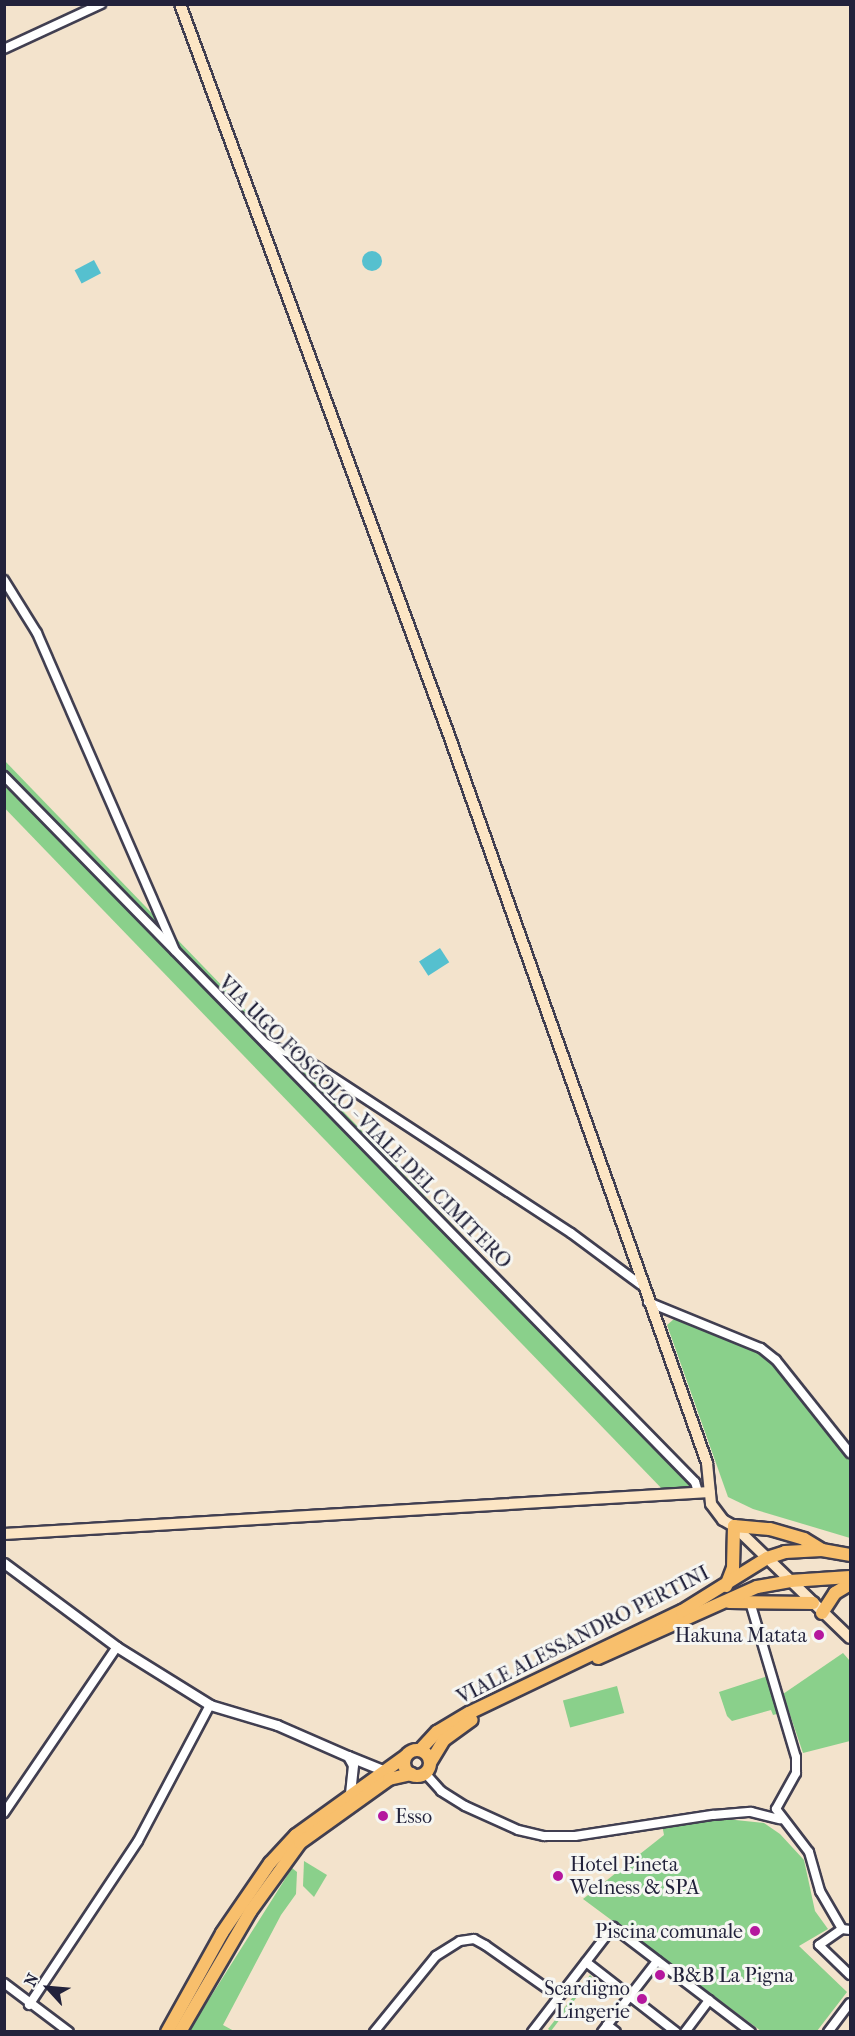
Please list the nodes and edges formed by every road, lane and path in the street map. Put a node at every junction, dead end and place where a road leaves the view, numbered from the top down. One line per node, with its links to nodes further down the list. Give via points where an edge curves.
1 (101, 4): 3 (street)
2 (180, 4): 8 (main road, via 450,738)
3 (4, 49)
4 (4, 580): 6 (street, via 38,633)
5 (4, 776): 6 (street, VIA UGO FOSCOLO - VIALE DEL CIMITERO)
6 (177, 954): 7 (street, VIA UGO FOSCOLO - VIALE DEL CIMITERO)
7 (262, 1042): 8 (street, via 308,1061 571,1233); 11 (street, VIA UGO FOSCOLO - VIALE DEL CIMITERO, via 687,1473)
8 (641, 1285): 9 (main road)
9 (647, 1302): 10 (street, via 700,1326 747,1341 776,1359); 12 (main road, via 707,1463)
10 (850, 1453)
11 (698, 1492): 12 (main road); 14 (main road)
12 (711, 1495): 13 (main road, via 711,1504 723,1520)
13 (732, 1523): 15 (main road, via 804,1539); 17 (main road); 22 (main road, via 733,1568)
14 (4, 1534)
15 (822, 1550): 16 (main road, VIALE ALESSANDRO PERTINI); 17 (main road, VIALE ALESSANDRO PERTINI, via 785,1552)
16 (850, 1556)
17 (767, 1558): 20 (main road); 22 (main road, VIALE ALESSANDRO PERTINI)
18 (4, 1563): 28 (street)
19 (850, 1577): 20 (main road, VIALE ALESSANDRO PERTINI)
20 (790, 1581): 23 (main road, VIALE ALESSANDRO PERTINI, via 757,1587); 25 (main road)
21 (850, 1584): 26 (main road, via 835,1593)
22 (725, 1586): 30 (main road, VIALE ALESSANDRO PERTINI, via 682,1611 469,1713 437,1732)
23 (725, 1602): 24 (main road, VIALE ALESSANDRO PERTINI); 33 (main road, VIALE ALESSANDRO PERTINI, via 475,1718 444,1740)
24 (750, 1602): 25 (main road, VIALE ALESSANDRO PERTINI); 38 (street, via 796,1758 796,1773 776,1809)
25 (813, 1603): 26 (main road)
26 (822, 1612): 27 (main road)
27 (850, 1638)
28 (117, 1647): 29 (street); 37 (street)
29 (210, 1705): 31 (street, via 277,1725); 48 (street, via 138,1841)
30 (420, 1750): 32 (main road, VIALE ALESSANDRO PERTINI); 33 (main road)
31 (348, 1756): 34 (street); 36 (street, via 353,1765)
32 (406, 1756): 34 (main road, VIALE ALESSANDRO PERTINI); 35 (main road, via 405,1768)
33 (427, 1768): 35 (main road); 38 (street, via 441,1791 465,1806 518,1830 544,1836 575,1836 722,1814 751,1812)
34 (385, 1771): 36 (main road, VIALE ALESSANDRO PERTINI)
35 (411, 1774): 53 (main road, via 389,1779 300,1843 245,1921)
36 (350, 1795): 52 (main road, VIALE ALESSANDRO PERTINI, via 296,1835 270,1863 222,1933)
37 (4, 1813)
38 (780, 1819): 39 (street, via 809,1852 820,1891)
39 (846, 1929): 42 (street, via 819,1945)
40 (657, 1961): 41 (street, via 613,1927); 44 (street); 46 (street)
41 (586, 1962): 44 (street); 45 (street)
42 (850, 1975)
43 (4, 1983): 48 (street)
44 (630, 1996): 49 (street); 56 (street)
45 (559, 1997): 50 (street); 54 (street, via 485,1945 474,1939 460,1941 436,1956)
46 (709, 2000): 57 (street); 58 (street)
47 (850, 2002): 59 (street)
48 (29, 2005): 51 (street)
49 (605, 2028): 55 (street)
50 (535, 2030)
51 (69, 2031)
52 (167, 2031)
53 (180, 2031)
54 (374, 2031)
55 (616, 2031)
56 (676, 2031)
57 (685, 2031)
58 (751, 2031)
59 (828, 2031)

